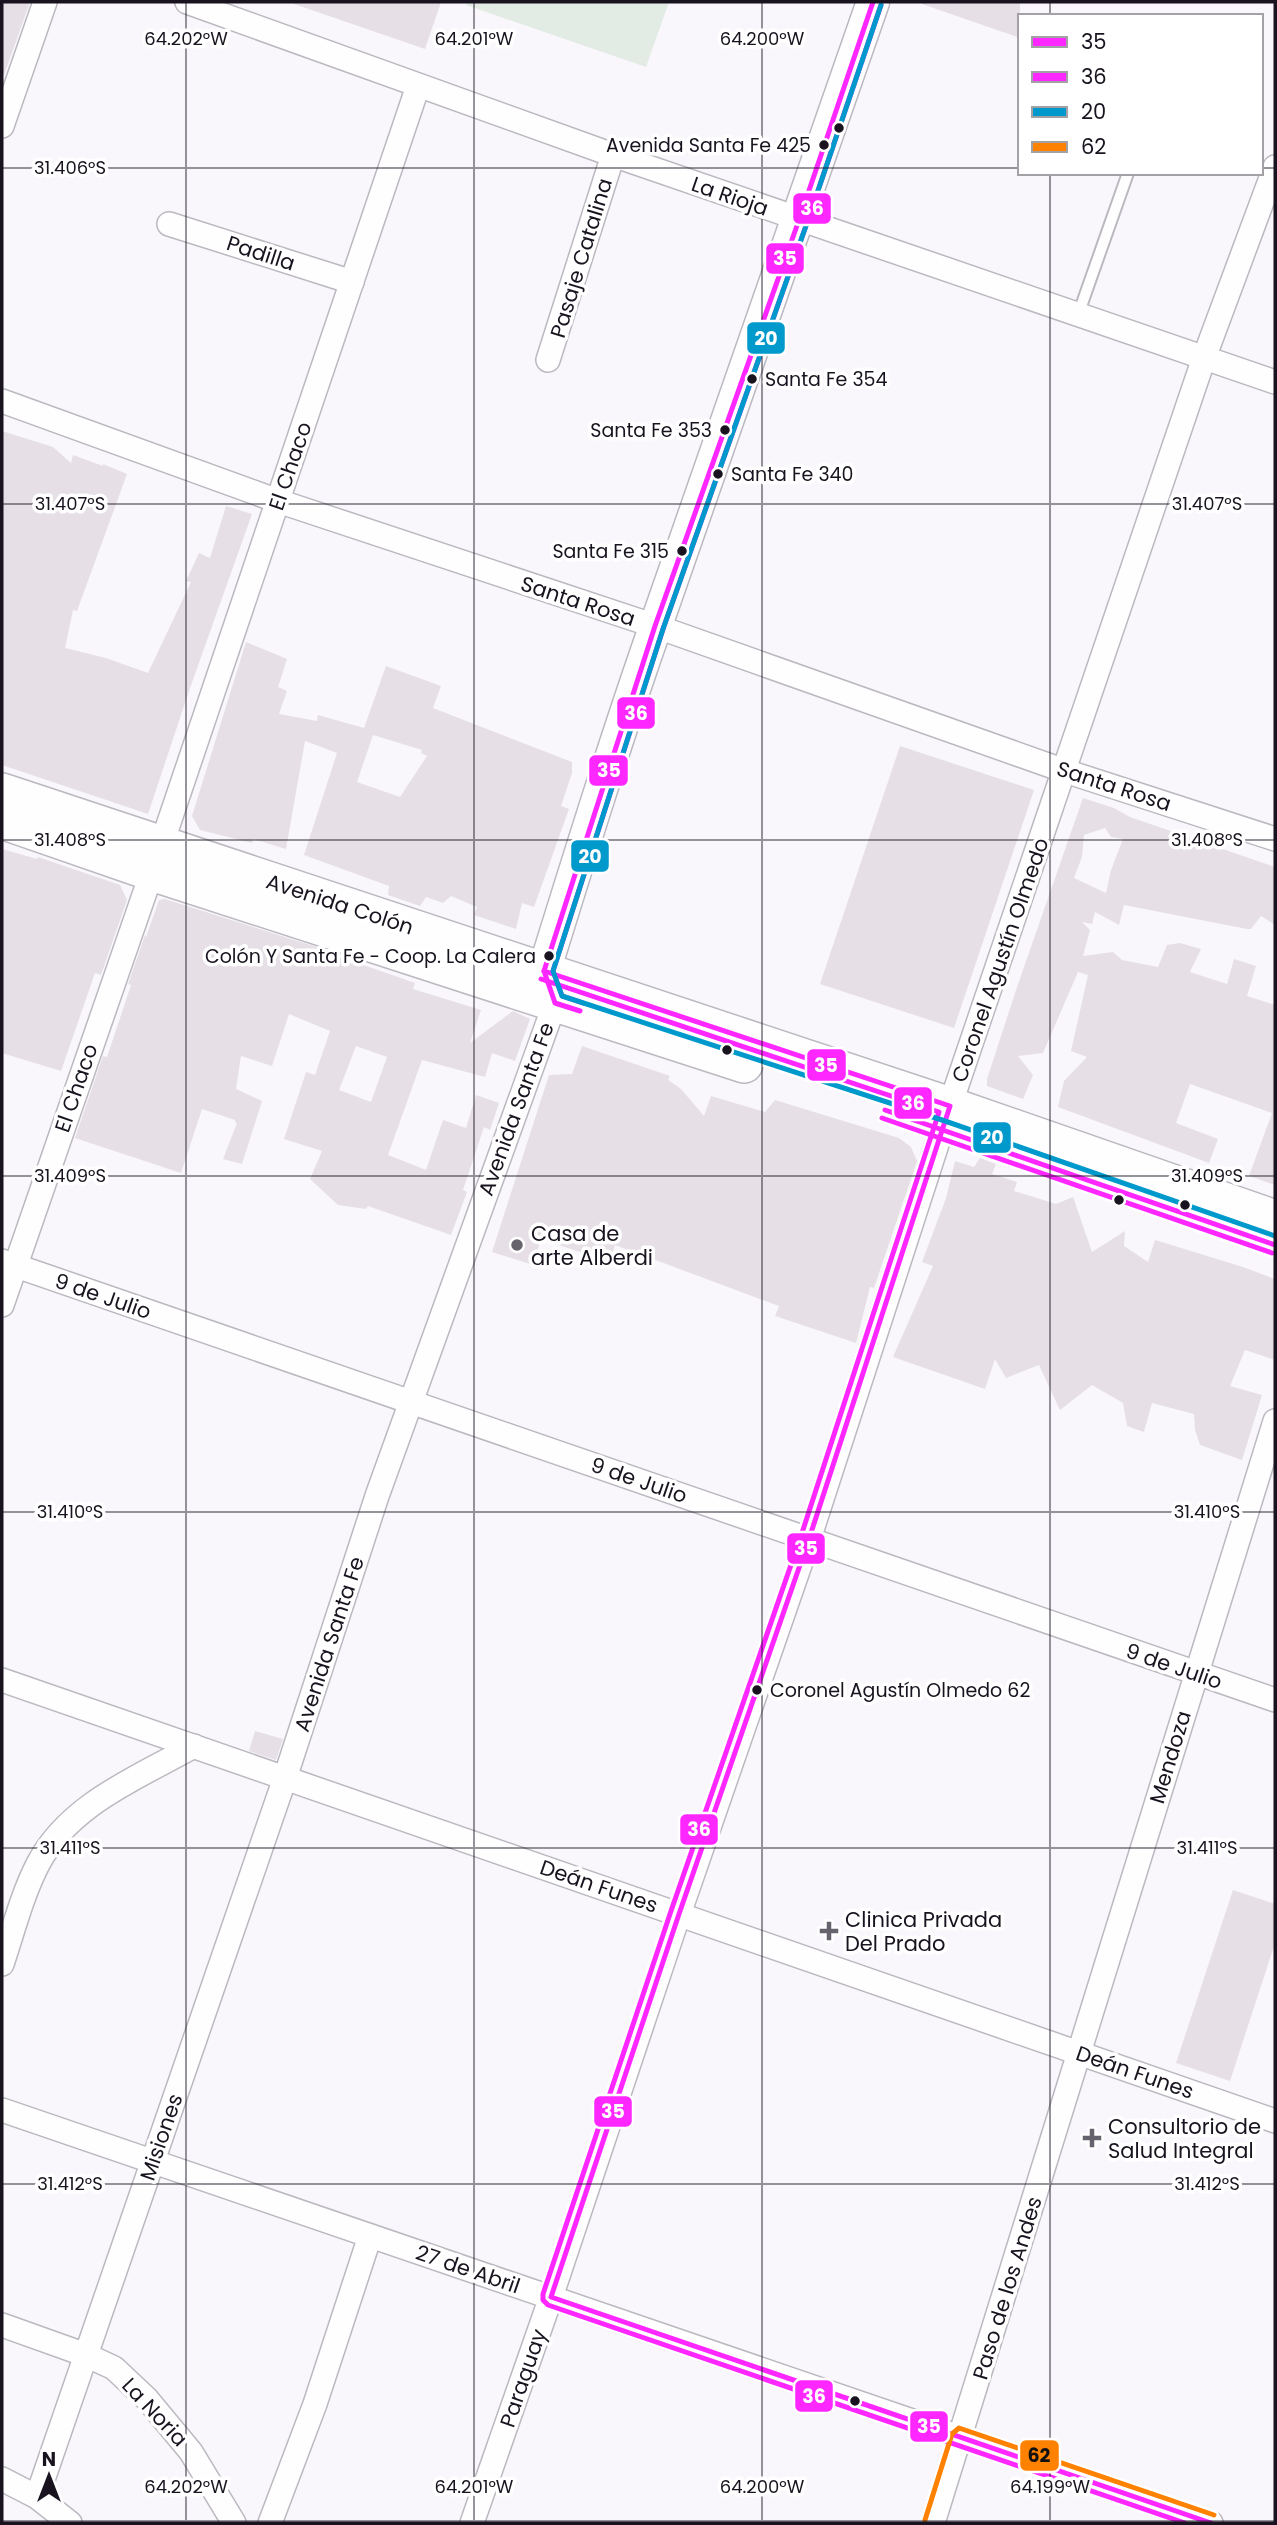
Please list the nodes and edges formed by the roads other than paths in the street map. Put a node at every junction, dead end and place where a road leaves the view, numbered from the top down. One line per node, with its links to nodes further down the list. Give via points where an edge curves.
1 (45, 2): 5 (street)
2 (187, 2): 4 (street, La Rioja)
3 (873, 2): 9 (main road, Avenida Santa Fe)
4 (418, 86): 6 (street, La Rioja); 11 (street, El Chaco)
5 (2, 126)
6 (613, 155): 9 (street, La Rioja); 14 (street, Pasaje Catalina)
7 (1275, 167): 13 (street, Coronel Agustín Olmedo)
8 (1127, 175): 12 (lane)
9 (799, 220): 12 (street, La Rioja); 18 (main road, Avenida Santa Fe)
10 (169, 224): 11 (street, Padilla)
11 (352, 282): 17 (street, El Chaco)
12 (1078, 315): 13 (street, La Rioja)
13 (1204, 358): 15 (street, La Rioja); 19 (street, Coronel Agustín Olmedo)
14 (548, 360)
15 (1275, 382)
16 (2, 401): 17 (street, Santa Rosa)
17 (278, 501): 18 (street, Santa Rosa); 23 (street, El Chaco)
18 (655, 626): 19 (street, Santa Rosa); 24 (main road, Avenida Santa Fe)
19 (1065, 771): 22 (street, Santa Rosa); 25 (street, Coronel Agustín Olmedo)
20 (2, 792): 23 (main road, Avenida Colón)
21 (2, 820): 23 (main road, Avenida Colón)
22 (1275, 839)
23 (156, 859): 24 (main road, Avenida Colón); 28 (street, El Chaco)
24 (549, 987): 25 (main road, Avenida Colón); 30 (street, Avenida Santa Fe)
25 (946, 1117): 26 (main road, Avenida Colón); 27 (main road, Avenida Colón); 32 (street, Coronel Agustín Olmedo)
26 (1275, 1219)
27 (1275, 1245)
28 (8, 1263): 29 (street, El Chaco); 30 (street, 9 de Julio)
29 (2, 1305)
30 (410, 1402): 32 (street, 9 de Julio); 37 (street, Avenida Santa Fe)
31 (1275, 1421): 33 (street, Mendoza)
32 (809, 1539): 33 (street, 9 de Julio); 38 (street, Coronel Agustín Olmedo)
33 (1195, 1673): 35 (street, 9 de Julio); 40 (street, Mendoza)
34 (2, 1680): 36 (street, Deán Funes)
35 (1275, 1700)
36 (194, 1746): 37 (street, Deán Funes); 39 (street, via 118,1787 81,1813 56,1839 38,1862)
37 (285, 1778): 38 (street, Deán Funes); 43 (street, Misiones)
38 (679, 1914): 40 (street, Deán Funes); 45 (street, Paraguay)
39 (2, 1964)
40 (1080, 2053): 42 (street, Deán Funes); 48 (street, Paso de los Andes)
41 (2, 2110): 43 (street, 27 de Abril)
42 (1275, 2121)
43 (152, 2162): 44 (street, 27 de Abril); 47 (street, Misiones)
44 (370, 2236): 45 (street, 27 de Abril); 53 (street)
45 (551, 2297): 48 (street, 27 de Abril); 54 (street, Paraguay)
46 (2, 2325): 47 (street, La Noria)
47 (86, 2355): 50 (street, Misiones); 52 (street, La Noria, via 114,2368 147,2399 191,2452)
48 (960, 2437): 55 (street, Paso de los Andes); 56 (street, 27 de Abril)
49 (2, 2479): 50 (street)
50 (37, 2497): 51 (street)
51 (70, 2523)
52 (234, 2523)
53 (270, 2523)
54 (472, 2523)
55 (933, 2523)
56 (1211, 2523)

